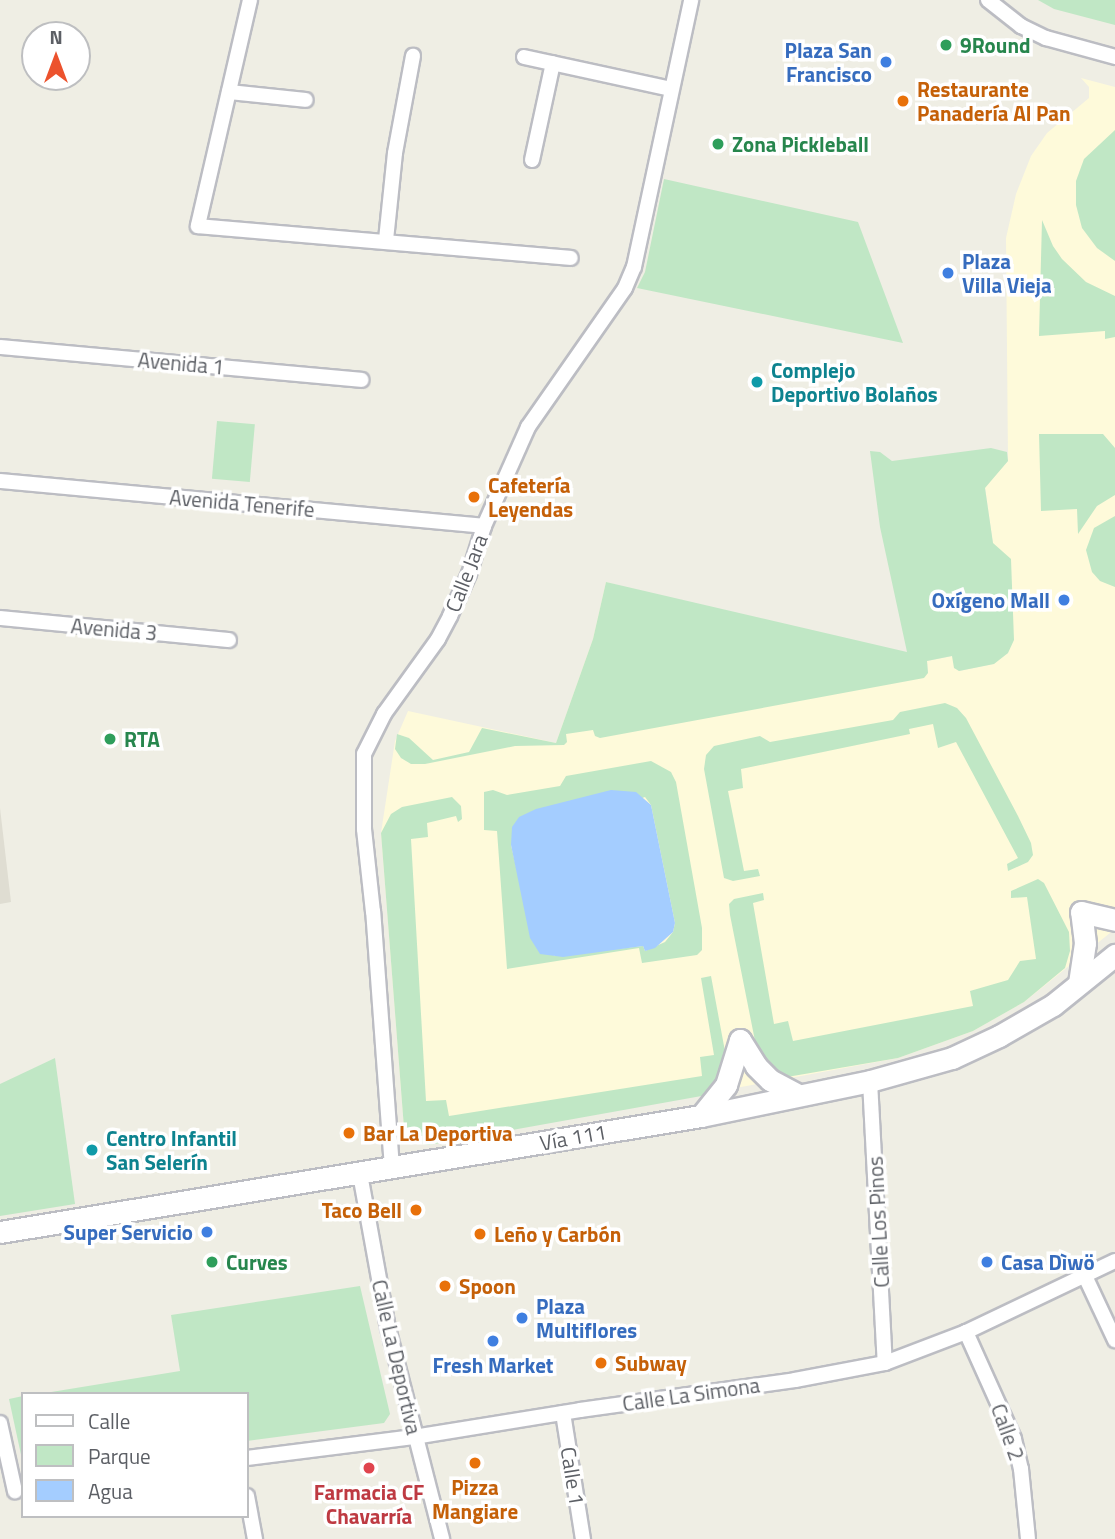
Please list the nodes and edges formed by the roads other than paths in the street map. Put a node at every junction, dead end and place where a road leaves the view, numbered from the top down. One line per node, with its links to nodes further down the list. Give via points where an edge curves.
1 (250, 0): 9 (street)
2 (691, 0): 8 (street, Calle Jara)
3 (988, 0): 6 (street, via 1021,26 1046,38)
4 (413, 56): 12 (street, via 395,153)
5 (524, 57): 7 (street)
6 (1115, 57)
7 (553, 63): 8 (street); 11 (street)
8 (671, 89): 17 (street, Calle Jara, via 634,267 625,288 543,402)
9 (229, 92): 10 (street); 12 (street, via 198,226)
10 (306, 100)
11 (532, 160)
12 (386, 240): 13 (street)
13 (572, 258)
14 (0, 347): 15 (street, Avenida 1)
15 (361, 380)
16 (0, 481): 17 (street, Avenida Tenerife)
17 (484, 526): 26 (street, Calle Jara, via 450,617 384,715 362,761)
18 (0, 618): 19 (street, Avenida 3)
19 (229, 640)
20 (1115, 920): 22 (main road, via 1081,912 1085,943)
21 (1115, 955): 22 (main road, Vía 111)
22 (1079, 983): 23 (main road, Vía 111, via 1053,1005 980,1046)
23 (870, 1082): 24 (main road, Vía 111); 33 (street, Calle Los Pinos)
24 (798, 1095): 25 (main road, Vía 111); 25 (main road, via 763,1073 740,1040 726,1085)
25 (701, 1116): 26 (main road, Vía 111)
26 (392, 1168): 27 (main road, Vía 111)
27 (360, 1174): 28 (main road, Vía 111); 36 (street, Calle La Deportiva, via 388,1328)
28 (0, 1232)
29 (1115, 1261): 30 (street, Calle La Simona)
30 (1085, 1276): 31 (street, Calle La Simona); 32 (street)
31 (965, 1332): 33 (street, Calle La Simona); 44 (street, Calle 2, via 1014,1439)
32 (1115, 1340)
33 (885, 1363): 34 (street, Calle La Simona)
34 (563, 1413): 36 (street, Calle La Simona); 43 (street, Calle 1)
35 (0, 1423): 38 (street)
36 (414, 1437): 37 (street, Calle La Simona); 42 (street, Calle La Deportiva)
37 (248, 1458)
38 (19, 1491): 39 (street)
39 (0, 1497)
40 (248, 1501): 41 (street)
41 (255, 1539)
42 (442, 1539)
43 (583, 1539)
44 (1028, 1539)

